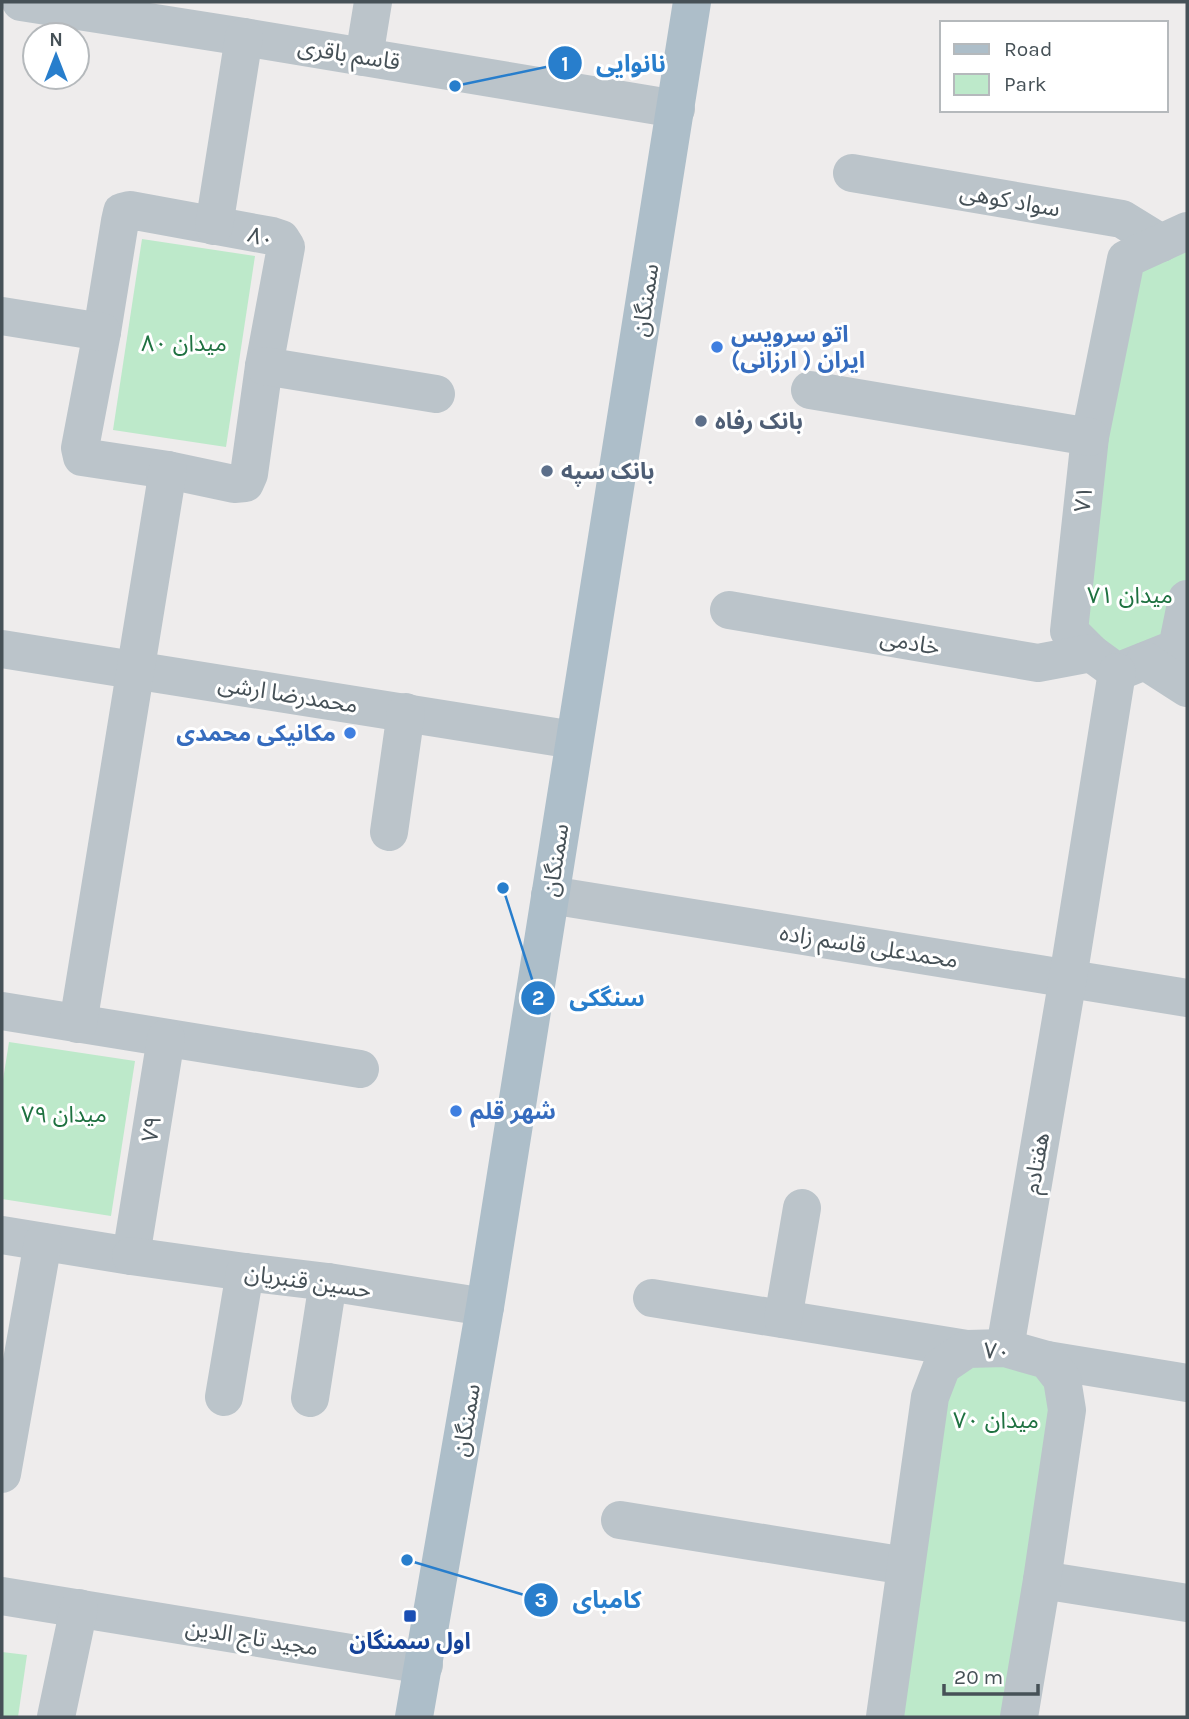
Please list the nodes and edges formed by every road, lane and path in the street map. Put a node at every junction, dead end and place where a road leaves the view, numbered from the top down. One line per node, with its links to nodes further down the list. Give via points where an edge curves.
1 (21, 2): 4 (street, قاسم باقری)
2 (373, 2): 5 (street)
3 (692, 2): 6 (main road, سمنگان)
4 (244, 37): 5 (street, قاسم باقری); 8 (street)
5 (364, 57): 6 (street, قاسم باقری)
6 (676, 108): 24 (main road, سمنگان)
7 (852, 173): 9 (street, سواد کوهی, via 1122,219)
8 (214, 226): 11 (street, ۸۰, via 122,212); 12 (street, ۸۰, via 272,236 286,247)
9 (1174, 237): 15 (street, ۷۱, via 1126,259)
10 (2, 316): 11 (street)
11 (102, 332): 16 (street, ۸۰, via 82,457)
12 (264, 366): 14 (street); 16 (street, ۸۰, via 245,483)
13 (810, 390): 15 (street)
14 (436, 394)
15 (1090, 437): 20 (street, ۷۱, via 1069,631)
16 (168, 470): 21 (street)
17 (1187, 599): 20 (street, via 1177,648)
18 (729, 611): 20 (street, خادمی, via 1038,663)
19 (2, 649): 21 (street, محمدرضا ارشی)
20 (1117, 662): 22 (street); 27 (street, هفتادم)
21 (136, 669): 23 (street, محمدرضا ارشی); 30 (street)
22 (1187, 688)
23 (405, 712): 24 (street, محمدرضا ارشی); 25 (street)
24 (574, 740): 26 (main road, سمنگان)
25 (389, 832)
26 (550, 895): 27 (street, محمدعلی قاسم زاده); 40 (main road, سمنگان)
27 (1068, 978): 28 (street, محمدعلی قاسم زاده); 42 (street, هفتادم)
28 (1187, 998)
29 (2, 1011): 30 (street)
30 (78, 1024): 31 (street)
31 (166, 1038): 32 (street); 36 (street, ۷۹)
32 (360, 1069)
33 (802, 1208): 41 (street)
34 (2, 1235): 35 (street)
35 (43, 1242): 36 (street); 48 (street)
36 (131, 1256): 37 (street, حسین قنبریان)
37 (244, 1272): 38 (street, حسین قنبریان); 46 (street)
38 (328, 1282): 40 (street, حسین قنبریان); 47 (street)
39 (652, 1298): 41 (street)
40 (485, 1307): 55 (main road, سمنگان)
41 (783, 1319): 43 (street)
42 (1005, 1348): 43 (street, ۷۰); 44 (street, ۷۰)
43 (967, 1349): 50 (street, ۷۰, via 942,1366 930,1397)
44 (1048, 1360): 45 (street, ۷۰); 51 (street, via 1062,1379 1067,1410)
45 (1187, 1383)
46 (224, 1397)
47 (310, 1398)
48 (2, 1474)
49 (620, 1520): 50 (street)
50 (906, 1566): 58 (street, ۷۰)
51 (1042, 1580): 53 (street); 59 (street)
52 (2, 1596): 54 (street, مجید تاج الدین)
53 (1187, 1603)
54 (79, 1608): 55 (street, مجید تاج الدین); 56 (street)
55 (424, 1665): 57 (main road, سمنگان)
56 (56, 1717)
57 (414, 1717)
58 (885, 1717)
59 (1019, 1717)

